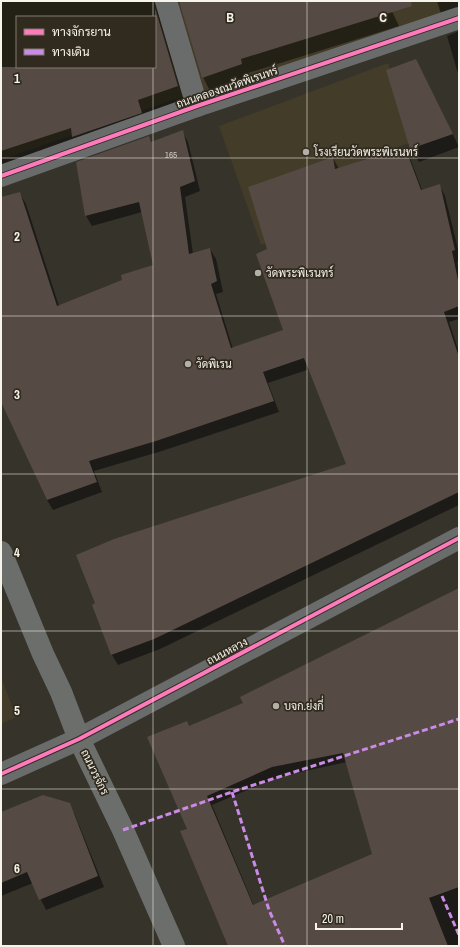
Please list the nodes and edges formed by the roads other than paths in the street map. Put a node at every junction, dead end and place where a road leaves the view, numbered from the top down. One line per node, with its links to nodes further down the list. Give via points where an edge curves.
1 (166, 1): 3 (street)
2 (459, 18): 3 (street, ถนนคลองถมวัดพิเรนทร์)
3 (197, 106): 4 (street, ถนนคลองถมวัดพิเรนทร์)
4 (1, 176)
5 (459, 538): 7 (street, ถนนหลวง)
6 (1, 552): 7 (main road, ถนนวรจักร)
7 (79, 739): 8 (street, ถนนหลวง); 9 (main road, ถนนวรจักร, via 123,830)
8 (1, 774)
9 (174, 946)

